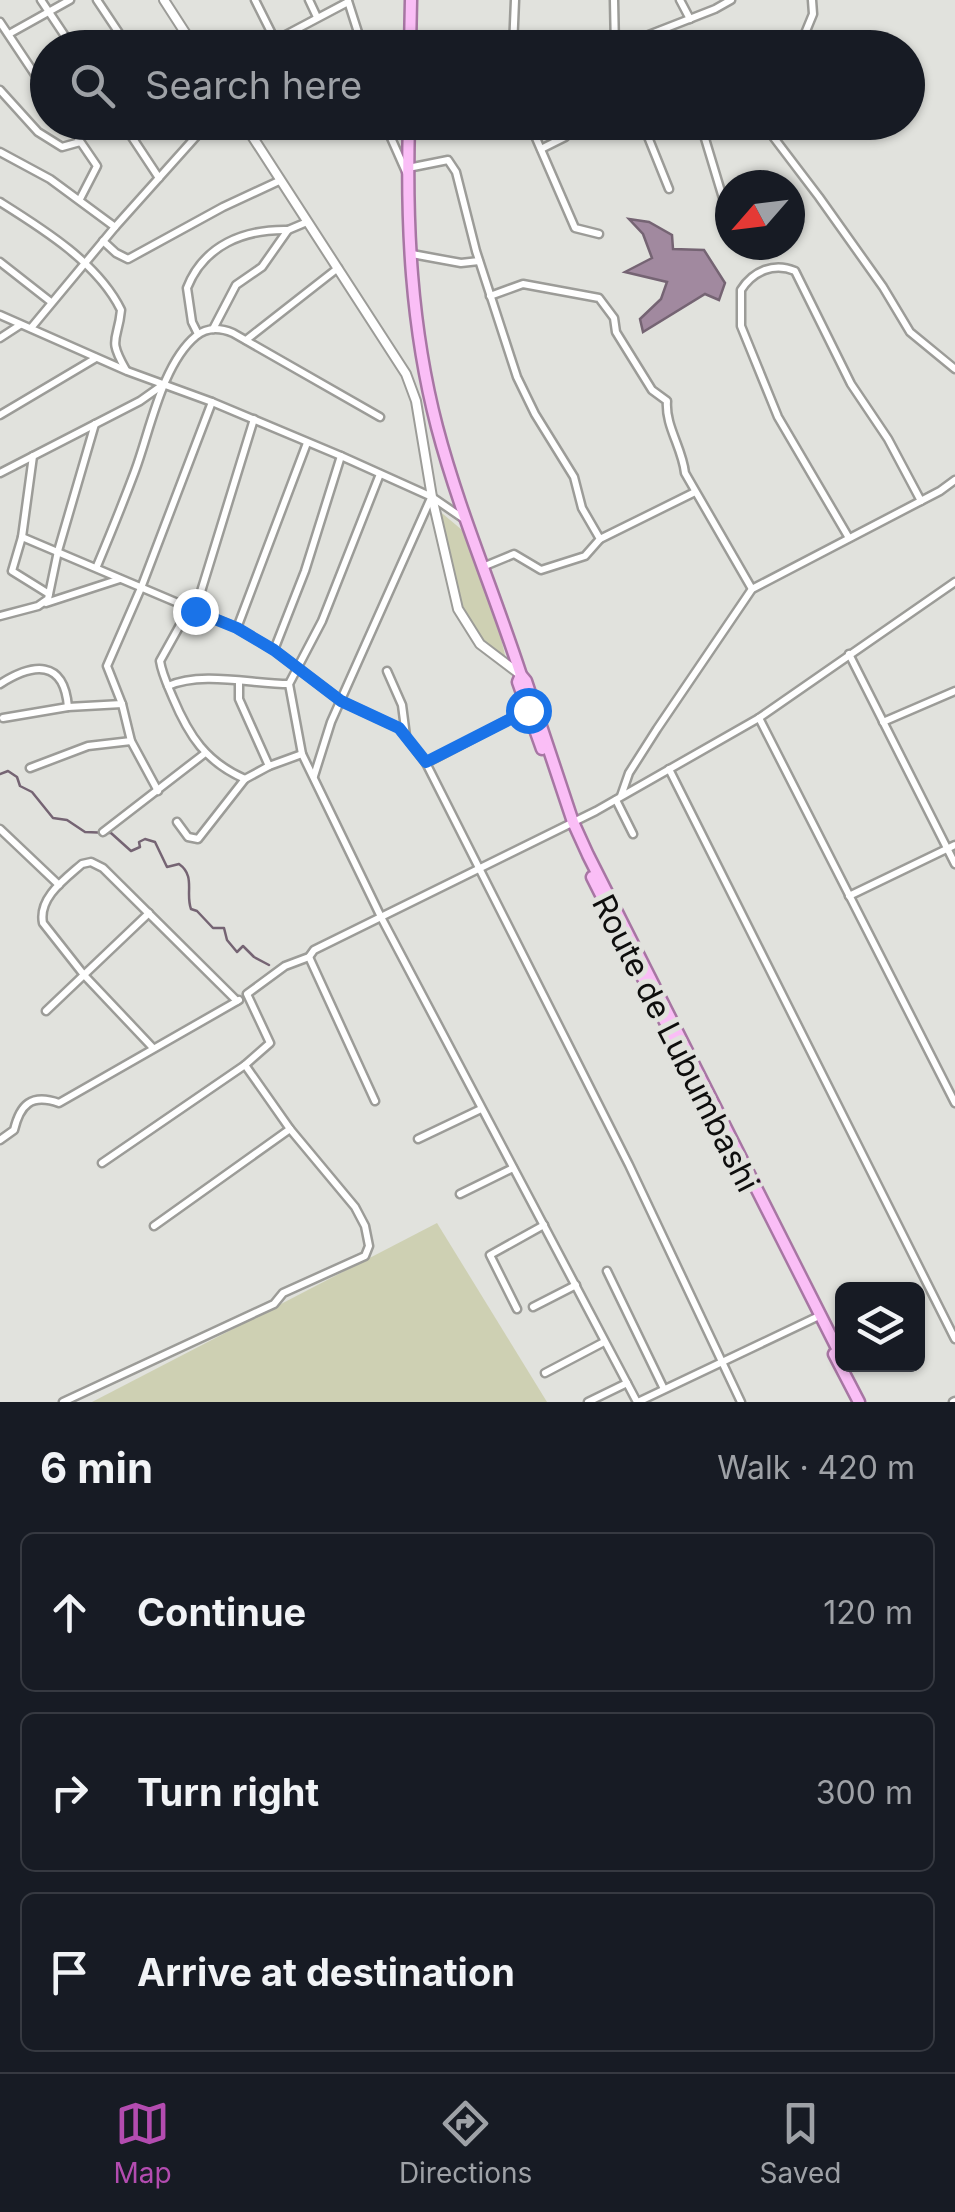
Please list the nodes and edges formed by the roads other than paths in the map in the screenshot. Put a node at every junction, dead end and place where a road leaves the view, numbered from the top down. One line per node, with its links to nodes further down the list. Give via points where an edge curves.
1 (41, 0): 14 (street)
2 (70, 0): 14 (street)
3 (97, 0): 19 (street)
4 (164, 0): 20 (street)
5 (254, 0): 21 (street)
6 (309, 0): 15 (street)
7 (411, 0): 24 (highway)
8 (515, 0): 25 (street)
9 (614, 0): 26 (street)
10 (680, 0): 16 (street)
11 (731, 0): 16 (street)
12 (812, 0): 28 (street)
13 (348, 1): 15 (street); 23 (street)
14 (50, 12): 18 (street); 29 (street)
15 (317, 17): 22 (street)
16 (690, 19): 27 (street)
17 (0, 22): 29 (street)
18 (62, 30)
19 (117, 30)
20 (183, 30)
21 (270, 30)
22 (297, 30)
23 (357, 30)
24 (410, 30)
25 (514, 30)
26 (615, 30)
27 (662, 30)
28 (807, 30)
29 (9, 34): 30 (street)
30 (30, 66)
31 (0, 90): 32 (street)
32 (30, 123)
33 (51, 140): 44 (street, via 62,147)
34 (134, 140): 49 (street)
35 (190, 140): 49 (street)
36 (254, 140): 50 (street)
37 (393, 140): 47 (street)
38 (409, 140): 47 (highway, Route de Lubumbashi)
39 (537, 140): 45 (street)
40 (559, 140): 45 (street)
41 (649, 140): 51 (street)
42 (705, 140): 48 (street)
43 (776, 140): 74 (street, via 910,332)
44 (80, 142): 52 (street, via 98,169)
45 (541, 149): 57 (street, via 575,228)
46 (0, 152): 52 (street)
47 (408, 172): 59 (highway, Route de Lubumbashi); 60 (street, via 448,160)
48 (715, 172)
49 (158, 178): 55 (street)
50 (279, 181): 54 (street); 58 (street, via 128,258)
51 (669, 190)
52 (80, 200): 55 (street)
53 (0, 202): 62 (street)
54 (306, 222): 56 (street); 63 (street)
55 (115, 227): 58 (street)
56 (288, 230): 69 (street, via 262,267 236,284); 70 (street, via 241,235 207,257 187,288)
57 (599, 234)
58 (103, 241): 62 (street)
59 (410, 254): 60 (street); 91 (highway, Route de Lubumbashi, via 432,408)
60 (479, 261): 64 (street)
61 (0, 262): 65 (street)
62 (84, 264): 65 (street); 75 (street, via 121,310 113,339)
63 (338, 268): 72 (street); 89 (street, via 409,380)
64 (490, 296): 88 (street, via 522,284 600,298 652,390 667,401 666,415); 94 (street, via 517,377 574,477)
65 (51, 302): 68 (street)
66 (0, 315): 67 (street)
67 (21, 324): 68 (street); 71 (street)
68 (31, 328): 73 (street)
69 (213, 329): 70 (street); 72 (street)
70 (198, 334): 76 (street)
71 (0, 338)
72 (246, 340): 79 (street)
73 (98, 358): 75 (street); 78 (street)
74 (955, 370)
75 (127, 371): 76 (street)
76 (165, 383): 77 (street); 81 (street); 96 (street)
77 (212, 402): 80 (street); 100 (street)
78 (0, 415)
79 (380, 418)
80 (254, 419): 82 (street); 104 (street)
81 (96, 424): 83 (street); 95 (street)
82 (306, 443): 84 (street); 106 (street)
83 (34, 454): 85 (street); 92 (street)
84 (341, 456): 86 (street); 107 (street)
85 (0, 473)
86 (380, 474): 89 (street); 109 (street)
87 (955, 480): 90 (street)
88 (695, 492): 94 (street); 101 (street)
89 (432, 497): 91 (street); 111 (street, via 464,621 490,655); 117 (street)
90 (922, 500): 93 (street); 93 (street, via 851,384 795,271 756,273 741,290 744,333 786,434)
91 (469, 523): 97 (highway, Route de Lubumbashi)
92 (22, 536): 95 (street); 102 (street, via 12,571)
93 (849, 538): 101 (street)
94 (600, 539): 97 (street, via 584,556 542,570 514,554)
95 (58, 551): 96 (street); 102 (street)
96 (97, 566): 98 (street)
97 (485, 566): 111 (highway, Route de Lubumbashi)
98 (120, 579): 100 (street); 103 (street)
99 (955, 582): 108 (street)
100 (142, 588): 104 (street); 118 (street, via 106,666)
101 (752, 589): 135 (street, via 656,729)
102 (49, 594): 103 (street)
103 (45, 604): 105 (street)
104 (192, 610): 106 (street); 115 (street, via 160,660)
105 (0, 616)
106 (237, 628): 107 (street)
107 (274, 650): 109 (street)
108 (849, 654): 122 (street); 123 (street)
109 (297, 671): 114 (street); 117 (street)
110 (387, 671): 125 (street, via 402,705)
111 (521, 675): 120 (highway, Route de Lubumbashi); 137 (highway, Route de Lubumbashi)
112 (239, 683): 114 (street); 115 (street, via 205,678); 129 (street)
113 (0, 684): 119 (street, via 32,668 50,672 63,684)
114 (290, 684): 127 (street)
115 (168, 686): 126 (street)
116 (955, 691): 123 (street)
117 (341, 701): 125 (street, via 399,728); 132 (street)
118 (122, 704): 119 (street); 124 (street)
119 (68, 707): 121 (street)
120 (528, 710): 128 (street); 137 (highway, Route de Lubumbashi)
121 (4, 718)
122 (759, 718): 131 (street); 145 (street)
123 (883, 722): 141 (street)
124 (131, 740): 130 (street, via 88,746); 134 (street)
125 (406, 740): 128 (street)
126 (204, 754): 133 (street); 134 (street)
127 (302, 754): 129 (street); 132 (street)
128 (426, 762): 143 (street)
129 (269, 766): 133 (street)
130 (30, 768)
131 (668, 769): 135 (street); 171 (street)
132 (314, 776): 147 (street)
133 (245, 780): 136 (street, via 198,839)
134 (158, 791): 139 (street)
135 (619, 798): 137 (street); 140 (street)
136 (177, 822)
137 (570, 823): 143 (street); 170 (highway, Route de Lubumbashi)
138 (0, 829): 144 (street)
139 (104, 832)
140 (634, 834)
141 (951, 847): 142 (street); 145 (street)
142 (955, 864)
143 (479, 868): 147 (street); 174 (street)
144 (59, 885): 146 (street, via 90,862); 149 (street, via 44,903 43,924)
145 (849, 896): 156 (street)
146 (148, 914): 149 (street); 151 (street)
147 (382, 918): 148 (street); 157 (street)
148 (308, 957): 150 (street); 155 (street)
149 (84, 975): 152 (street); 153 (street)
150 (247, 994): 151 (street); 154 (street, via 270,1043)
151 (236, 1001): 153 (street)
152 (46, 1012)
153 (154, 1048): 160 (street, via 59,1103 30,1102)
154 (245, 1065): 158 (street); 161 (street)
155 (375, 1101)
156 (955, 1103)
157 (481, 1108): 159 (street); 162 (street)
158 (290, 1129): 165 (street); 179 (street, via 355,1207 365,1226 365,1256)
159 (418, 1139)
160 (0, 1140)
161 (102, 1163)
162 (513, 1168): 163 (street); 164 (street)
163 (460, 1194)
164 (544, 1225): 167 (street); 169 (street, via 490,1256)
165 (154, 1226)
166 (607, 1271): 178 (street)
167 (576, 1285): 168 (street); 172 (street)
168 (533, 1307)
169 (517, 1309)
170 (818, 1316): 173 (highway, Route de Lubumbashi); 174 (street); 183 (highway, Route de Lubumbashi)
171 (955, 1339)
172 (604, 1342): 175 (street); 177 (street)
173 (835, 1345)
174 (723, 1364): 178 (street); 182 (street)
175 (545, 1372)
176 (849, 1372): 183 (highway, Route de Lubumbashi)
177 (626, 1382): 180 (street); 181 (street)
178 (664, 1389): 181 (street)
179 (63, 1402)
180 (588, 1402)
181 (637, 1402)
182 (741, 1402)
183 (862, 1402)

